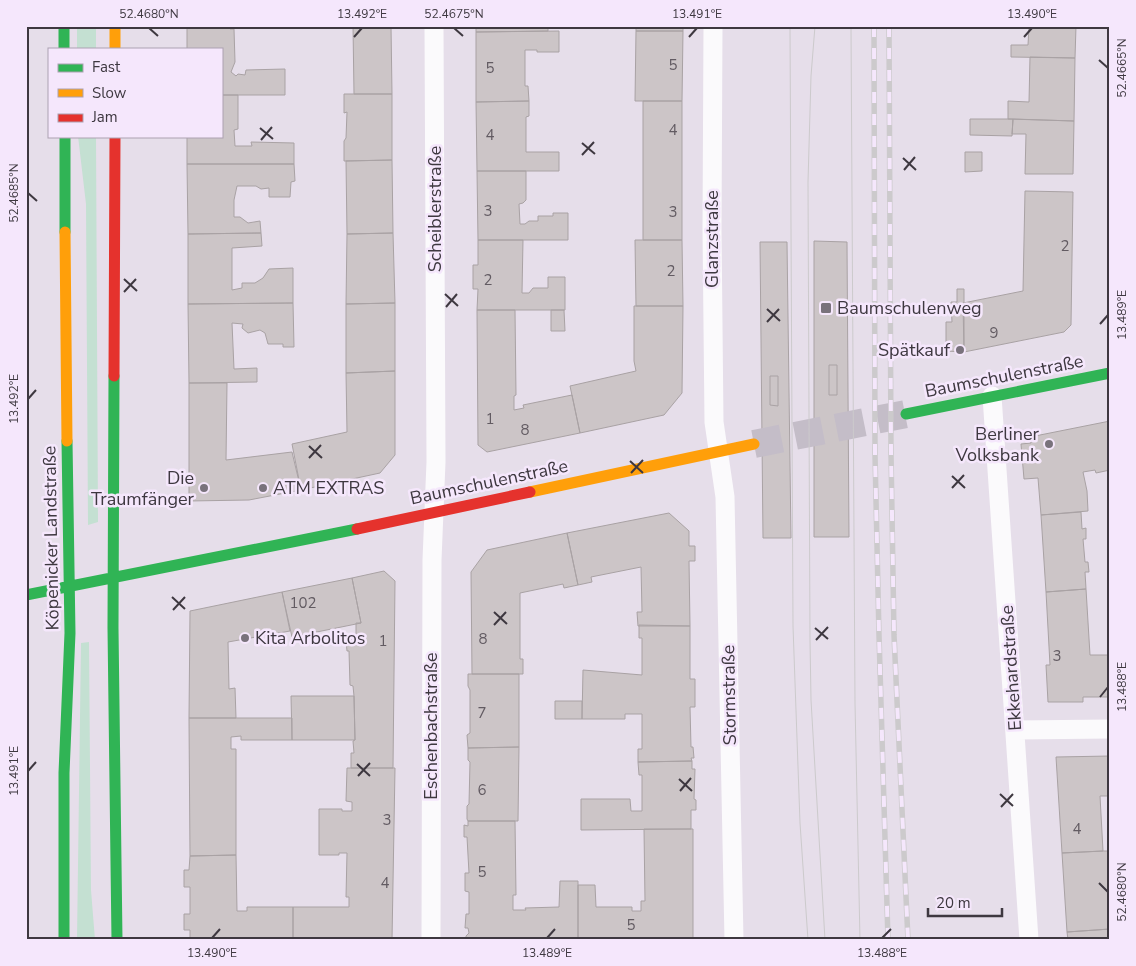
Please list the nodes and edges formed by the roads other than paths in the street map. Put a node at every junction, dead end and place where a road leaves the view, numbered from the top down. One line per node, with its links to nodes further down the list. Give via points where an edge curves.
1 (64, 26): 5 (main road)
2 (114, 26): 6 (main road)
3 (434, 26): 14 (street, Scheiblerstraße)
4 (713, 26): 13 (street, Glanzstraße, via 713,382)
5 (64, 48)
6 (115, 48)
7 (65, 138): 16 (main road, Köpenicker Landstraße)
8 (115, 138): 15 (main road)
9 (1110, 373): 10 (main road, Baumschulenstraße)
10 (992, 396): 11 (main road, Baumschulenstraße); 19 (street, Ekkehardstraße)
11 (906, 414)
12 (754, 444): 13 (main road, Baumschulenstraße)
13 (719, 451): 14 (main road, Baumschulenstraße); 23 (street, Stormstraße, via 725,492)
14 (434, 512): 15 (main road, Baumschulenstraße); 22 (street, Eschenbachstraße)
15 (114, 577): 16 (main road, Baumschulenstraße); 21 (main road)
16 (69, 586): 17 (main road, Baumschulenstraße); 20 (main road, Köpenicker Landstraße)
17 (26, 595)
18 (1110, 729): 19 (street)
19 (1014, 730): 24 (street, Ekkehardstraße)
20 (64, 940)
21 (118, 940)
22 (431, 940)
23 (734, 940)
24 (1029, 940)

